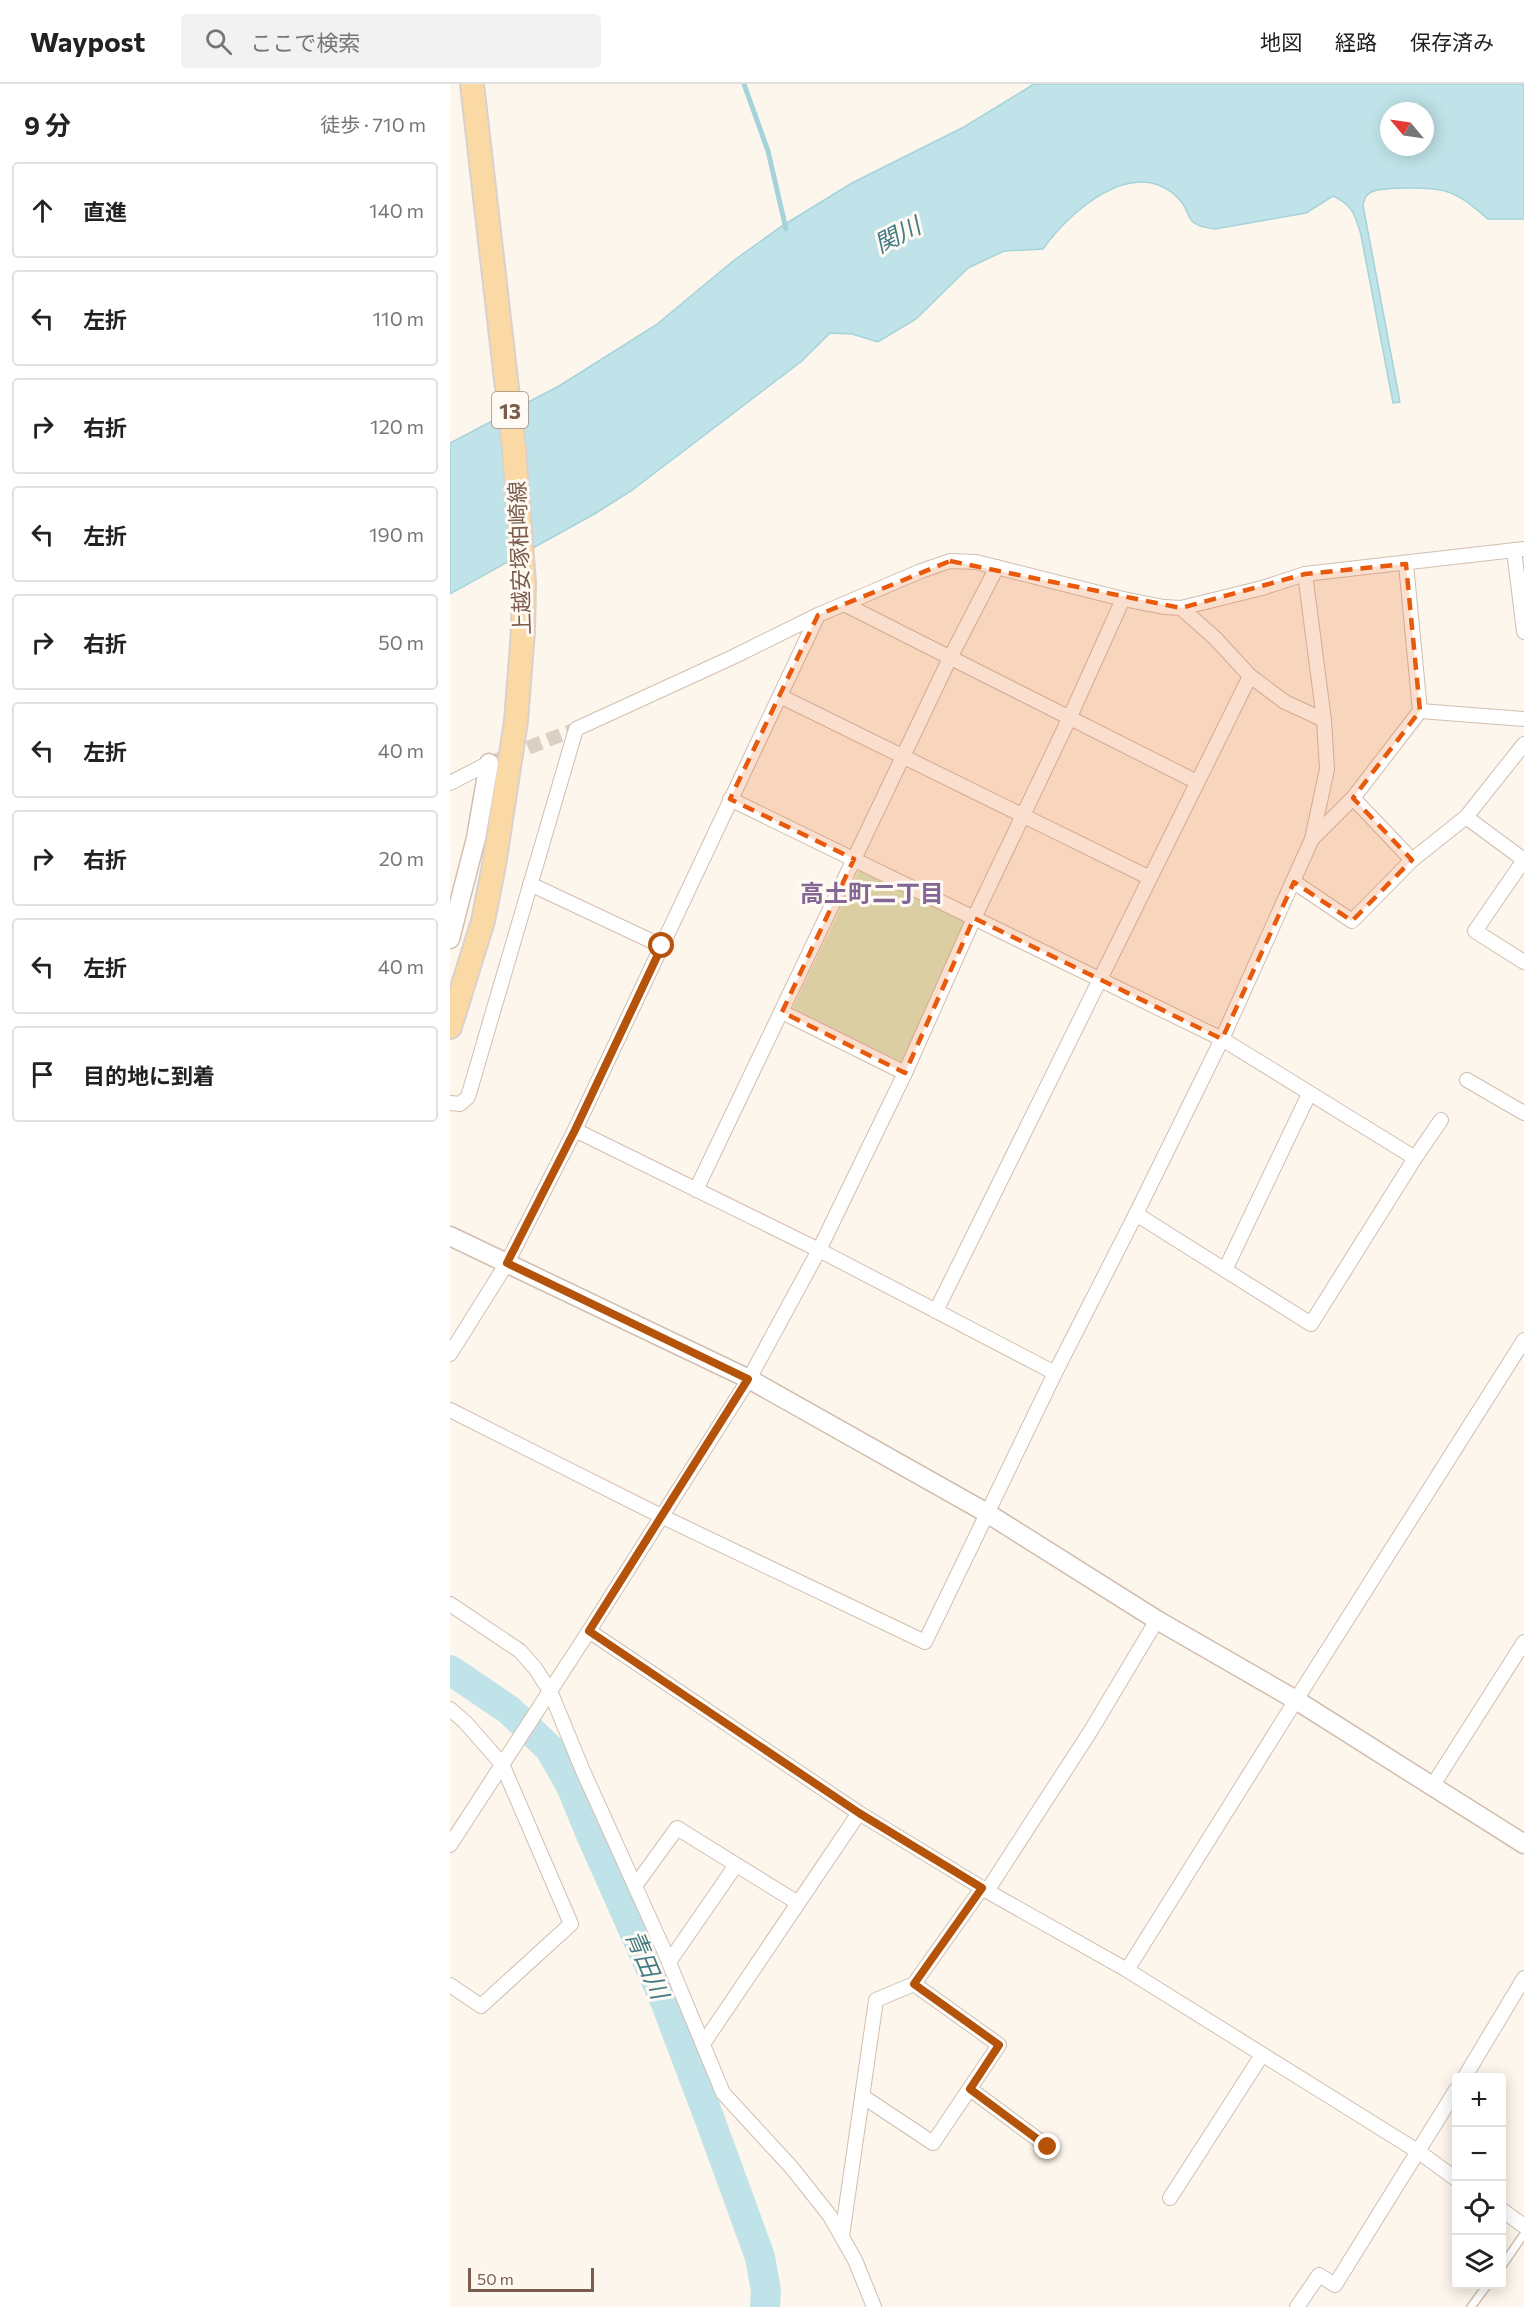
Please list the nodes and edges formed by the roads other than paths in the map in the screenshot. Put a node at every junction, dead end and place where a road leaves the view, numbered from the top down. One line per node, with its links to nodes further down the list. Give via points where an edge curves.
1 (472, 84): 40 (main road, 上越安塚柏崎線 / 13, via 519,503 524,583 519,688 506,794 483,921)
2 (1519, 549): 3 (street); 10 (street)
3 (1406, 564): 5 (street); 14 (street)
4 (997, 567): 6 (street); 7 (street, via 950,561); 11 (street)
5 (1305, 574): 8 (street); 17 (street)
6 (1124, 599): 8 (street); 15 (street)
7 (846, 605): 9 (street); 11 (street)
8 (1180, 608): 12 (street)
9 (818, 615): 13 (street); 33 (street, via 576,729)
10 (1524, 632)
11 (950, 658): 15 (street); 19 (street)
12 (1250, 676): 17 (street, via 1285,702); 21 (street)
13 (780, 696): 19 (street); 24 (street)
14 (1420, 711): 16 (street); 23 (street)
15 (1069, 718): 21 (street); 25 (street)
16 (1524, 719)
17 (1324, 720): 27 (street, via 1327,768)
18 (1524, 744): 26 (street)
19 (902, 757): 25 (street); 28 (street)
20 (489, 763): 22 (street); 35 (street, via 476,838)
21 (1197, 782): 31 (street)
22 (450, 783)
23 (1353, 798): 27 (street); 29 (street)
24 (730, 800): 28 (street); 36 (street)
25 (1023, 815): 31 (street); 34 (street)
26 (1466, 817): 29 (street); 30 (street)
27 (1312, 839): 32 (street)
28 (854, 859): 34 (street); 39 (street)
29 (1412, 860): 32 (street, via 1352,921)
30 (1524, 860): 37 (street, via 1475,931)
31 (1150, 878): 38 (street)
32 (1294, 882): 41 (street)
33 (530, 884): 36 (street); 45 (street, via 468,1097 460,1104)
34 (974, 918): 38 (street); 42 (street)
35 (450, 937)
36 (662, 946): 48 (street)
37 (1524, 962)
38 (1100, 978): 41 (street); 56 (street)
39 (782, 1012): 42 (street); 50 (street)
40 (450, 1027)
41 (1222, 1039): 44 (street); 51 (street)
42 (905, 1073): 53 (street)
43 (1467, 1080): 46 (street)
44 (1309, 1094): 49 (street); 55 (street)
45 (450, 1103)
46 (1524, 1113)
47 (1441, 1120): 49 (street)
48 (575, 1130): 50 (street); 54 (street)
49 (1415, 1158): 55 (street, via 1311,1324)
50 (696, 1190): 53 (street)
51 (1136, 1214): 55 (street); 59 (street)
52 (450, 1236): 54 (street)
53 (819, 1250): 56 (street); 60 (street)
54 (507, 1263): 58 (street); 60 (street)
55 (1226, 1270)
56 (936, 1311): 59 (street)
57 (1524, 1340): 69 (street)
58 (450, 1354)
59 (1055, 1373): 62 (street)
60 (748, 1379): 62 (street); 63 (street)
61 (450, 1410): 63 (street)
62 (987, 1513): 63 (street, via 925,1642); 65 (street)
63 (661, 1516): 66 (street)
64 (450, 1604): 68 (street, via 520,1652 535,1668)
65 (1157, 1620): 69 (street); 78 (street, via 1090,1732)
66 (589, 1631): 68 (street); 73 (street)
67 (1524, 1642): 72 (street)
68 (546, 1697): 71 (street); 77 (street)
69 (1296, 1700): 72 (street); 81 (street)
70 (450, 1709): 71 (street)
71 (502, 1764): 75 (street); 84 (street, via 571,1924 481,2006)
72 (1433, 1785): 74 (street)
73 (859, 1813): 78 (street); 79 (street)
74 (1524, 1844)
75 (450, 1845)
76 (736, 1865): 77 (street, via 677,1828); 79 (street); 80 (street)
77 (636, 1886): 80 (street)
78 (985, 1890): 81 (street); 83 (street)
79 (798, 1903): 86 (street)
80 (669, 1962): 86 (street)
81 (1127, 1970): 87 (street)
82 (1524, 1978): 85 (street)
83 (914, 1984): 89 (street, via 999,2045); 90 (street, via 876,2000)
84 (450, 1985)
85 (1519, 2000): 88 (street)
86 (703, 2044): 99 (street, via 723,2093 792,2168)
87 (1262, 2055): 93 (street); 95 (street)
88 (1468, 2073)
89 (970, 2089): 90 (street, via 933,2144); 92 (street)
90 (862, 2096): 99 (street)
91 (1452, 2097): 93 (street)
92 (1048, 2147)
93 (1419, 2152): 94 (street); 103 (street, via 1335,2285 1318,2275)
94 (1452, 2176)
95 (1170, 2198)
96 (1506, 2213): 97 (street)
97 (1524, 2226)
98 (1524, 2234): 100 (lane)
99 (842, 2236): 102 (street)
100 (1506, 2260)
101 (1484, 2289): 104 (lane)
102 (874, 2307)
103 (1298, 2307)
104 (1471, 2307)

